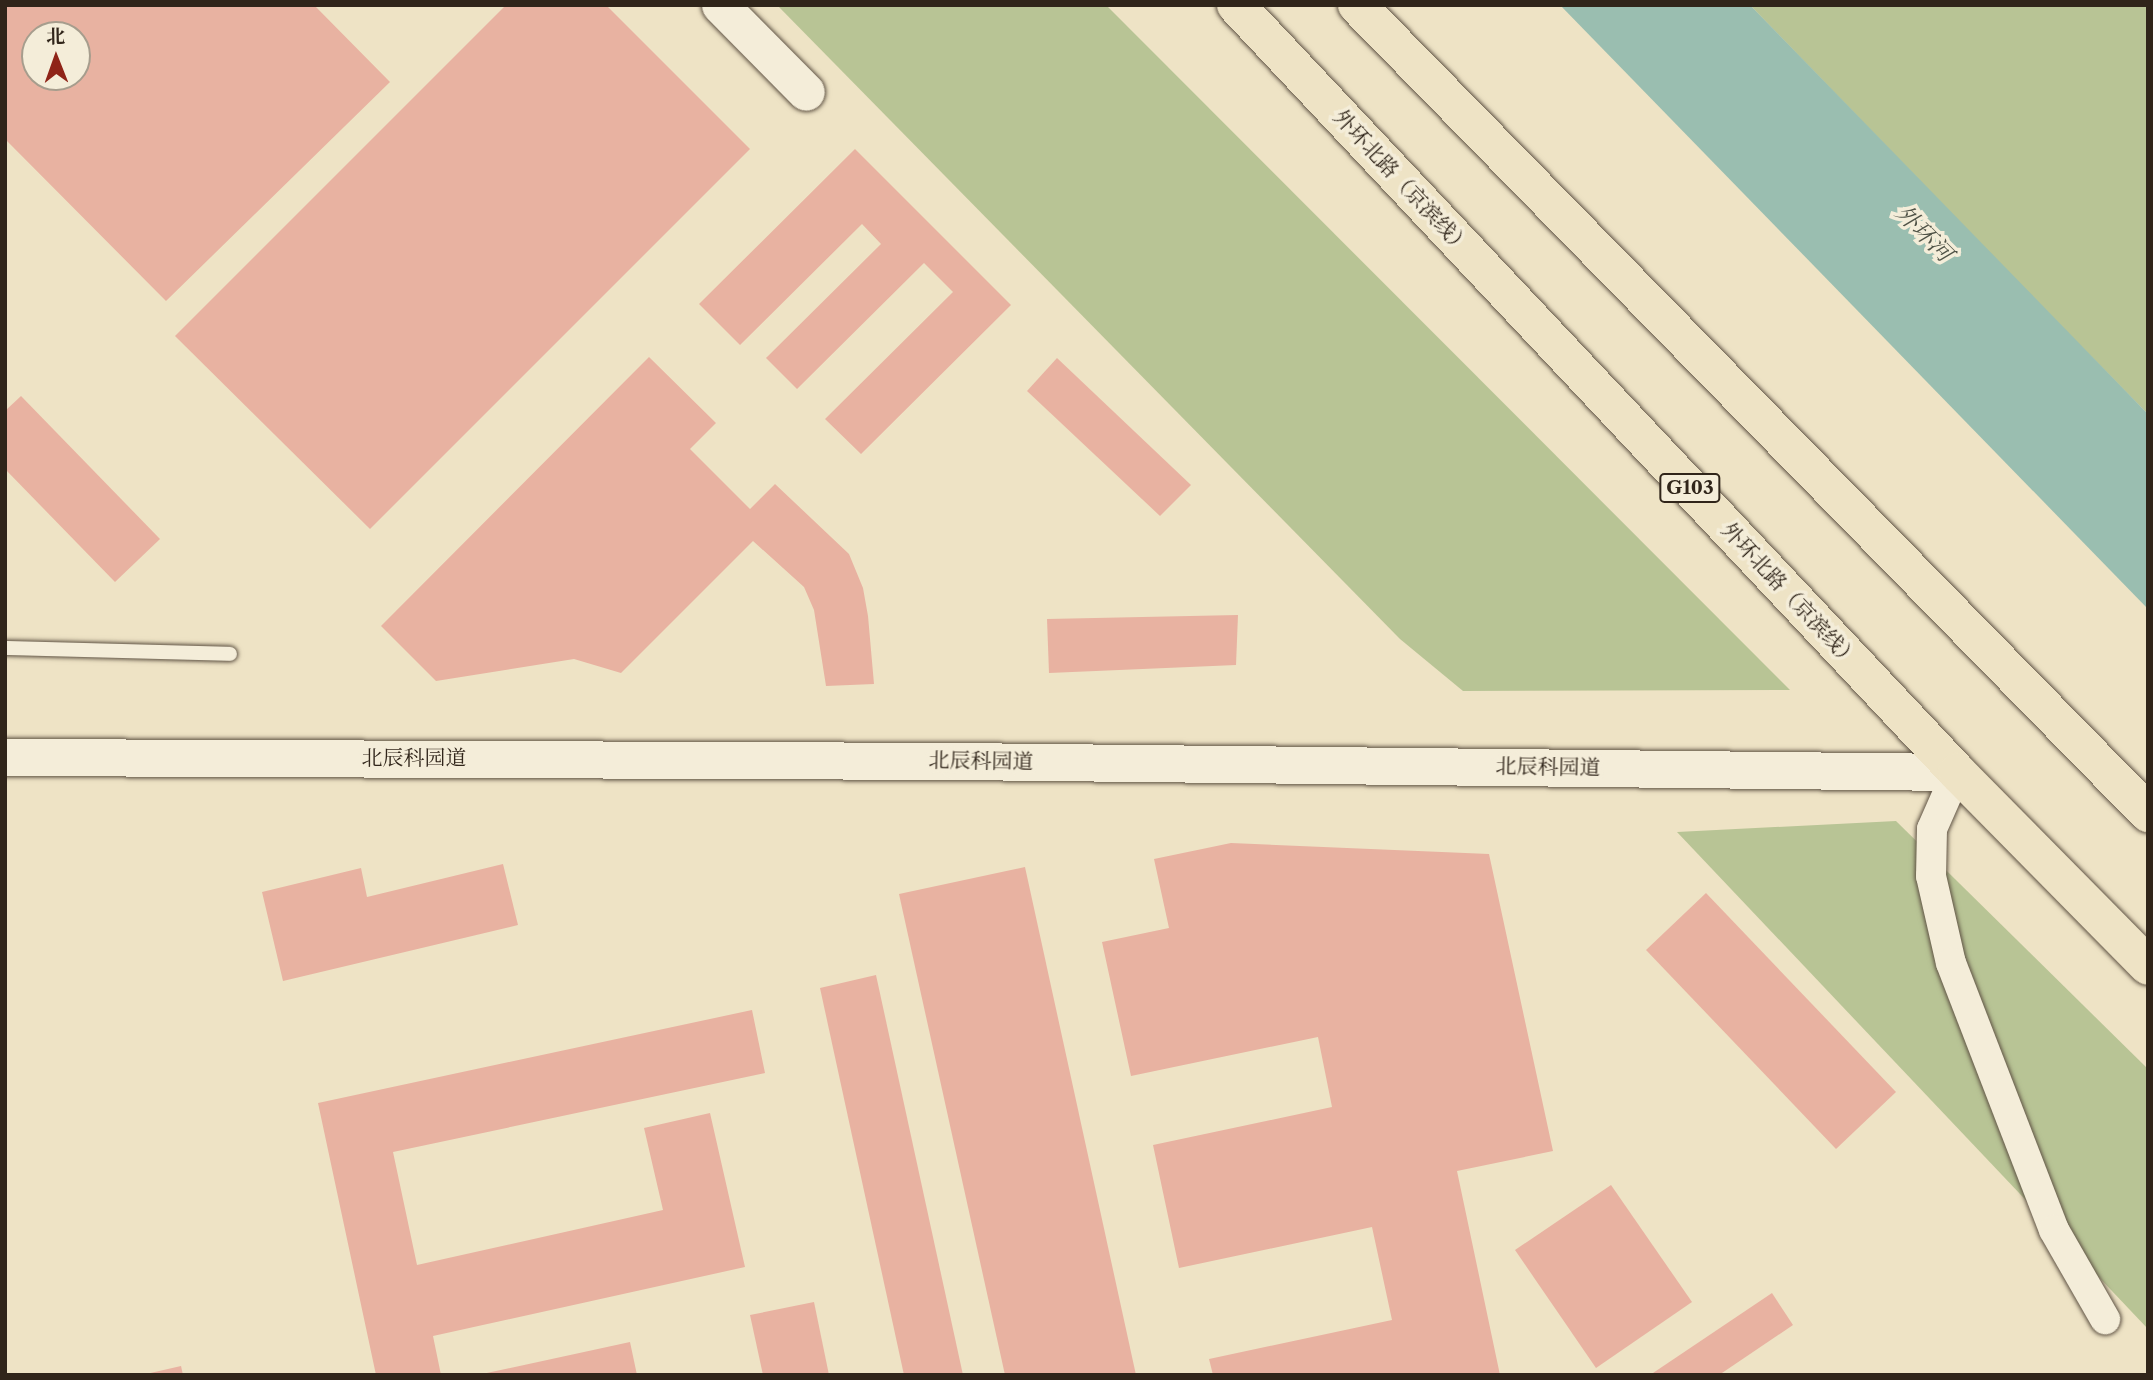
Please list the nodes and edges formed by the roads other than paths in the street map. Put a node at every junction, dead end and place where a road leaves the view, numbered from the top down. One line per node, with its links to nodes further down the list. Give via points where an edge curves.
1 (720, 5): 4 (street)
2 (1236, 5): 8 (highway, 外环北路（京滨线） / G103)
3 (1357, 5): 9 (highway)
4 (806, 92)
5 (5, 648): 6 (lane)
6 (230, 654)
7 (5, 757): 8 (street, 北辰科园道)
8 (1957, 772): 10 (highway, 外环北路（京滨线） / G103); 11 (street, via 1932,829 1931,876 1951,963 2054,1230)
9 (2148, 813)
10 (2148, 966)
11 (2105, 1320)

